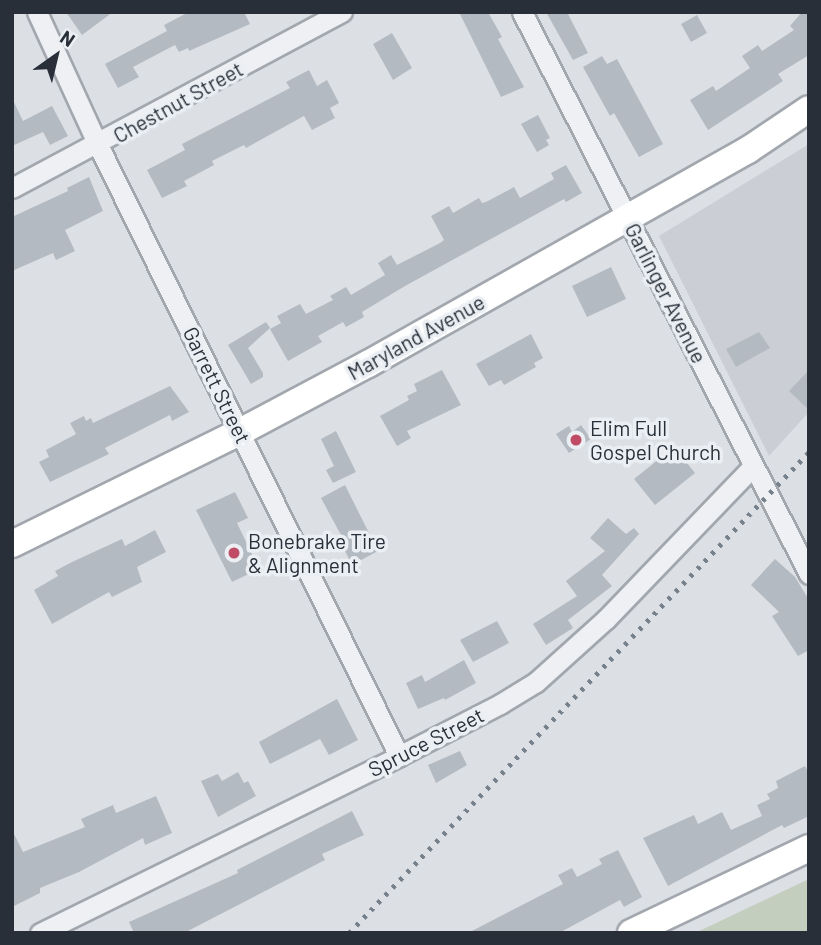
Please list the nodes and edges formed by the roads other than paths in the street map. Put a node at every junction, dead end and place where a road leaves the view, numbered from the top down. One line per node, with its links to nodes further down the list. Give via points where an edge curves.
1 (37, 12): 5 (street, Garrett Street)
2 (342, 12): 5 (street, Chestnut Street)
3 (522, 12): 7 (street, Garlinger Avenue)
4 (809, 108): 7 (street, Maryland Avenue, via 748,150)
5 (99, 145): 6 (street, Chestnut Street); 8 (street, Garrett Street)
6 (12, 188)
7 (628, 218): 8 (street, Maryland Avenue); 9 (street, Garlinger Avenue)
8 (240, 432): 10 (street, Maryland Avenue); 12 (street, Garrett Street)
9 (753, 466): 11 (street, Garlinger Avenue); 12 (street, Spruce Street, via 606,620 536,682)
10 (12, 544)
11 (809, 574)
12 (399, 756): 14 (street, Spruce Street)
13 (809, 848): 15 (street)
14 (40, 933)
15 (631, 933)

